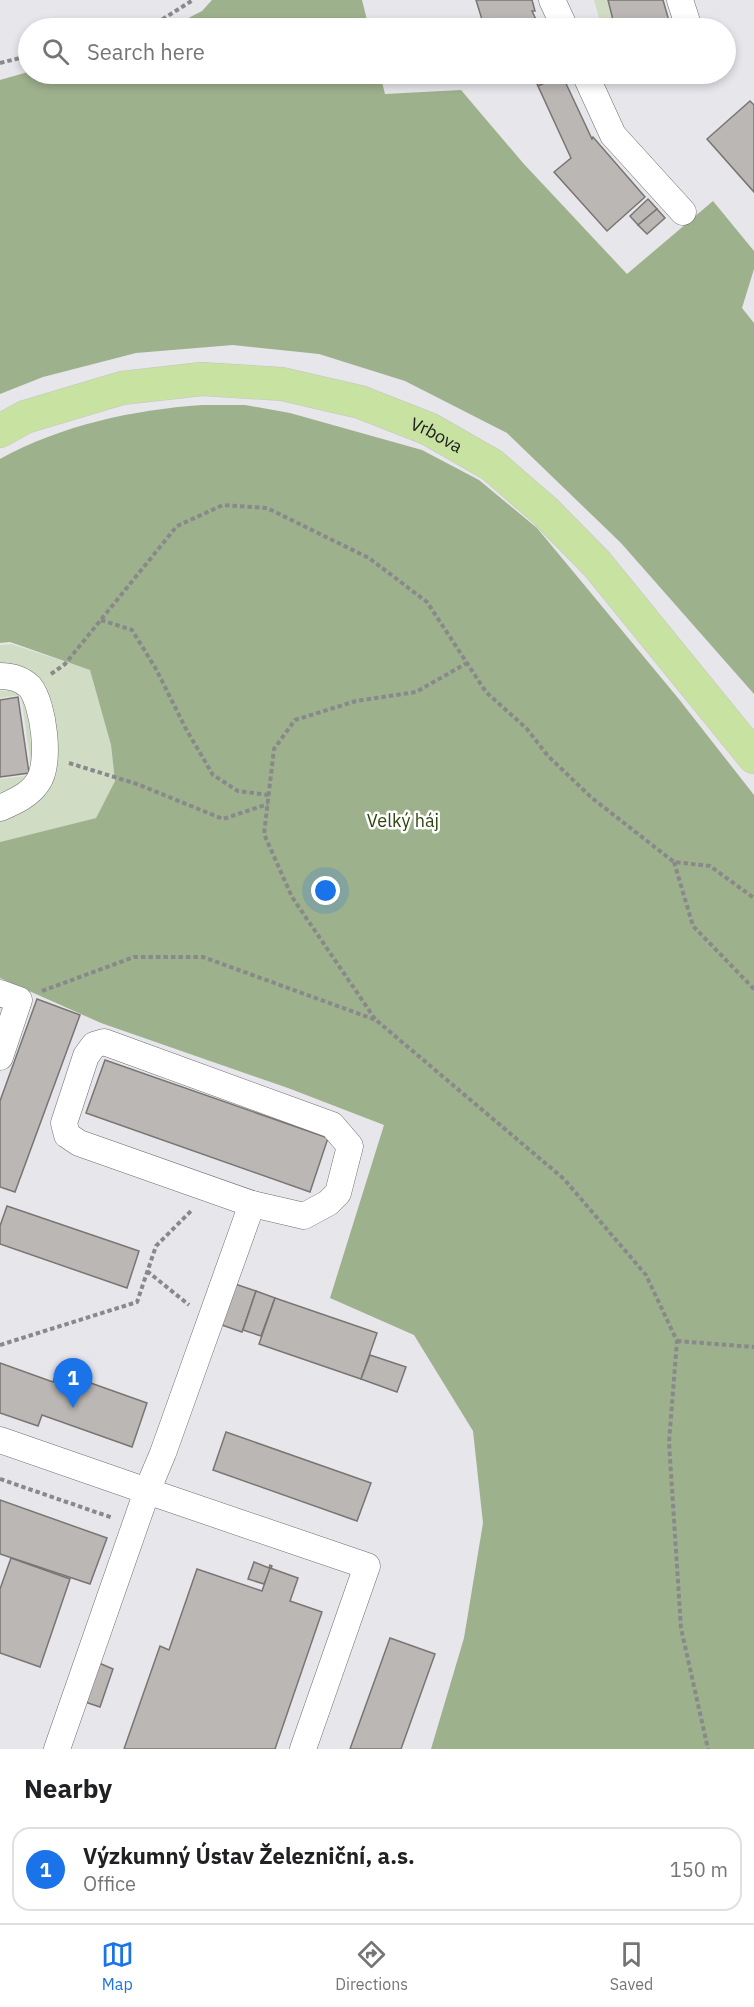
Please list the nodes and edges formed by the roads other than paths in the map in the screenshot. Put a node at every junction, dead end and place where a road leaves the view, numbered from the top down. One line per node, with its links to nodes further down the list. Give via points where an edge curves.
1 (552, 0): 3 (street)
2 (680, 0): 4 (street)
3 (560, 18)
4 (686, 18)
5 (590, 84): 6 (street, via 613,135)
6 (683, 212)
7 (0, 431): 9 (main road, Vrbova, via 25,417 122,388 202,379 282,384 360,402 429,429 492,465 597,564)
8 (0, 676): 10 (street, via 19,679 31,688 42,725 45,755 45,769 31,791)
9 (754, 757)
10 (0, 808)
11 (10, 996): 12 (street)
12 (0, 1057)
13 (252, 1204): 13 (street, via 78,1143 67,1135 64,1123 86,1056 94,1045 104,1042 332,1125 350,1146 338,1193 328,1203 304,1216); 15 (street)
14 (0, 1440): 15 (street)
15 (147, 1491): 16 (street); 17 (street, via 367,1566)
16 (57, 1749)
17 (303, 1749)

